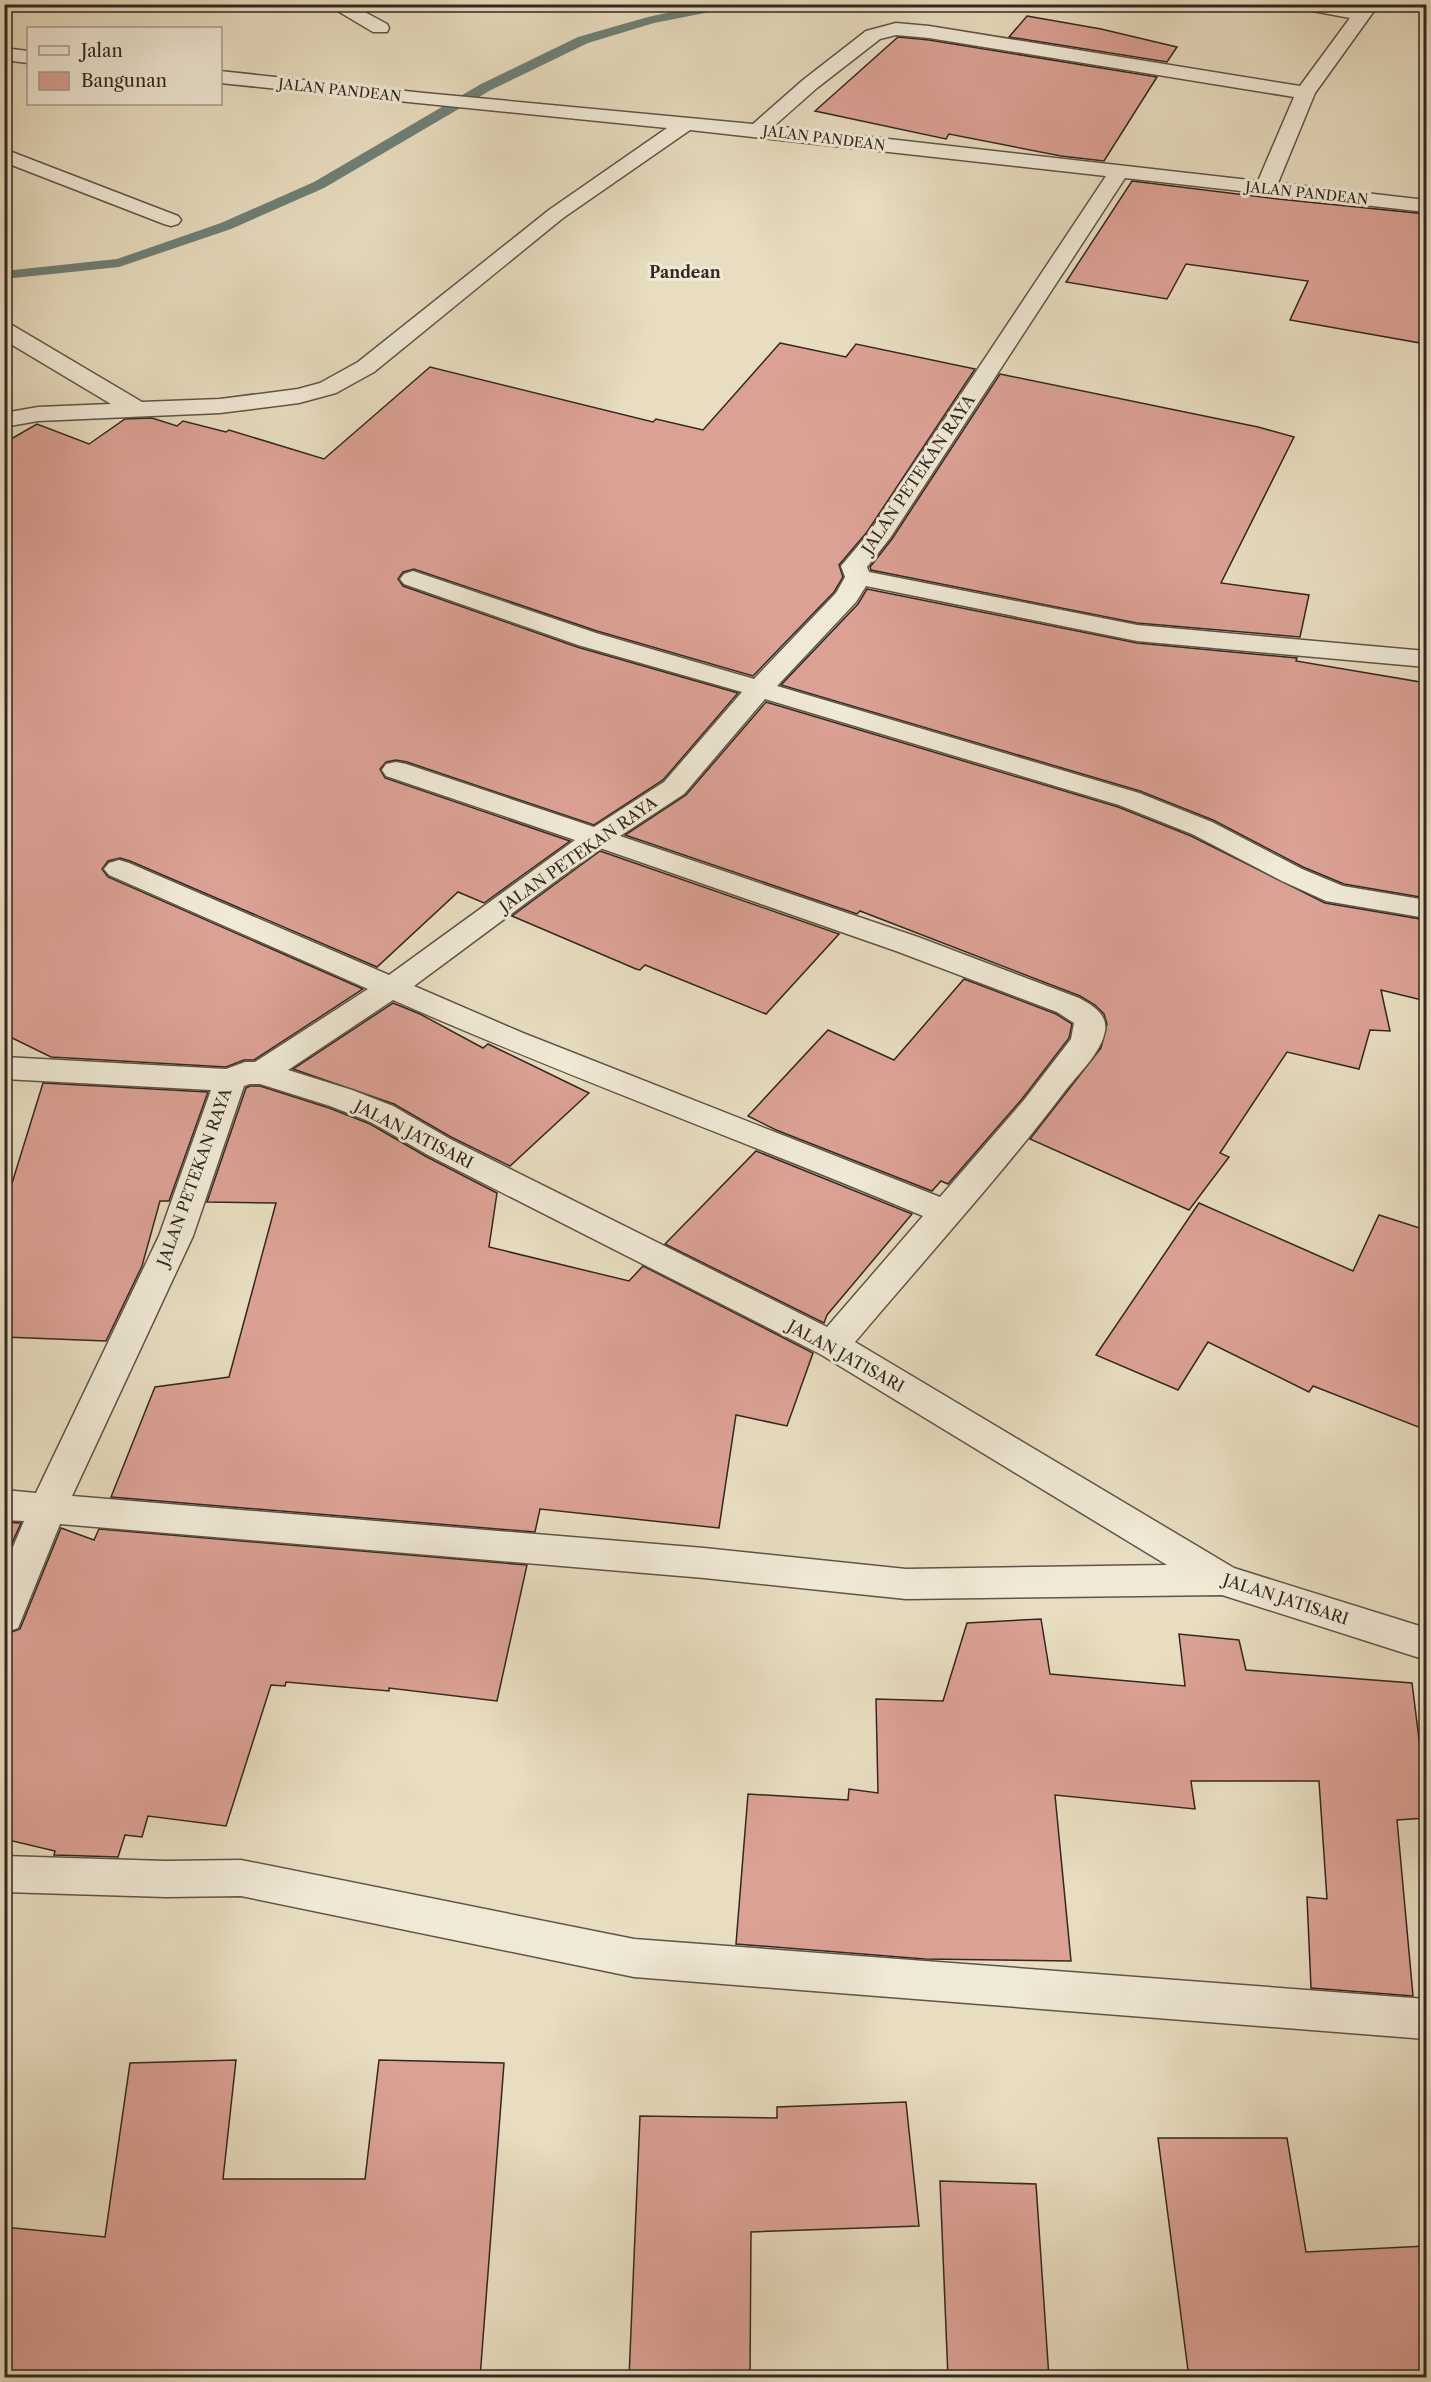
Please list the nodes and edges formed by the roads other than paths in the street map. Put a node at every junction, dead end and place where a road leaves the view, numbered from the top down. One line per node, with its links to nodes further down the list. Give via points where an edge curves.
1 (335, 4): 4 (street)
2 (1302, 4): 3 (street)
3 (1366, 10): 8 (street)
4 (380, 28)
5 (4, 54): 6 (street)
6 (27, 57)
7 (222, 77): 9 (street, JALAN PANDEAN)
8 (1305, 93): 10 (street, via 896,29 873,35); 13 (street)
9 (687, 123): 10 (street, JALAN PANDEAN); 17 (street, via 556,214 366,367 338,382 299,396 267,401)
10 (758, 130): 12 (street, JALAN PANDEAN)
11 (4, 155): 15 (street)
12 (1119, 172): 13 (street, JALAN PANDEAN); 19 (street, JALAN PETEKAN RAYA, via 878,538 854,566)
13 (1265, 189): 14 (street, JALAN PANDEAN)
14 (1426, 206)
15 (171, 220)
16 (4, 330): 17 (street)
17 (136, 409): 18 (street, via 38,414)
18 (4, 420)
19 (858, 577): 21 (street, via 1137,633); 22 (street, JALAN PETEKAN RAYA, via 847,597)
20 (413, 579): 22 (street, via 587,639)
21 (1426, 659)
22 (758, 690): 24 (street, JALAN PETEKAN RAYA, via 674,788); 26 (street, via 1128,799 1202,828 1336,894)
23 (396, 770): 24 (street)
24 (596, 838): 27 (street, JALAN PETEKAN RAYA); 30 (street, via 907,944 1083,1013 1091,1029 1086,1042)
25 (119, 869): 27 (street)
26 (1426, 909)
27 (392, 987): 29 (street, JALAN PETEKAN RAYA); 30 (street, via 512,1040)
28 (4, 1068): 29 (street, JALAN JATISARI)
29 (246, 1076): 31 (street, JALAN JATISARI, via 341,1098 382,1114); 33 (street, JALAN PETEKAN RAYA, via 176,1236)
30 (947, 1213): 31 (street)
31 (832, 1346): 34 (street, JALAN JATISARI)
32 (4, 1505): 33 (street)
33 (47, 1509): 34 (street, via 692,1562 906,1584); 35 (street, JALAN PETEKAN RAYA)
34 (1222, 1580): 36 (street, JALAN JATISARI)
35 (4, 1617)
36 (1426, 1644)
37 (4, 1874): 38 (street, via 241,1878 634,1958)
38 (1426, 2019)

